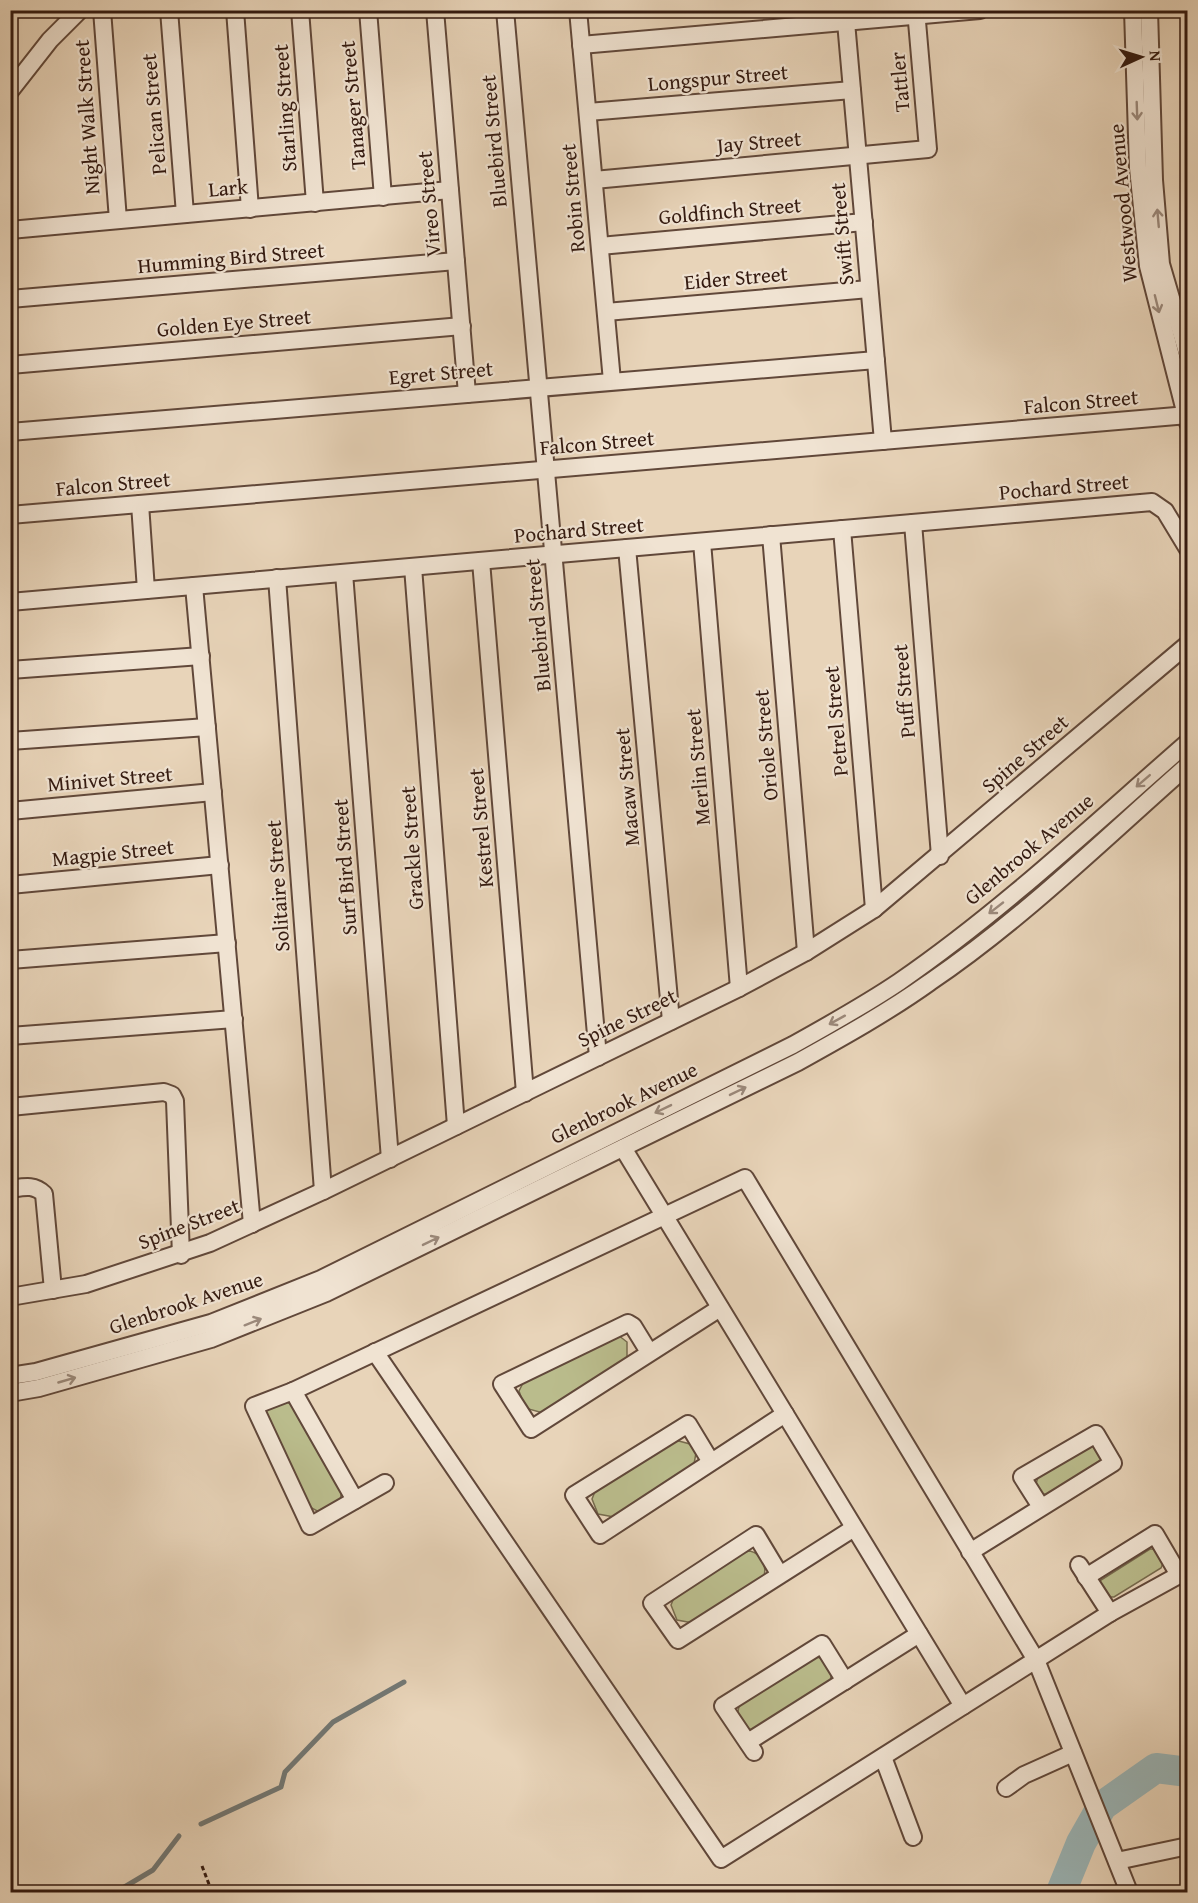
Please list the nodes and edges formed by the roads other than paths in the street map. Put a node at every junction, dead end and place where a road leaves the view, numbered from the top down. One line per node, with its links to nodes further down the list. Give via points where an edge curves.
1 (80, 10): 17 (street, via 50,40)
2 (102, 10): 27 (street, Night Walk Street)
3 (169, 10): 26 (street, Pelican Street)
4 (235, 10): 25 (street)
5 (300, 10): 24 (street, Starling Street)
6 (368, 10): 23 (street, Tanager Street)
7 (435, 10): 22 (street, Vireo Street)
8 (505, 10): 40 (street, Bluebird Street)
9 (578, 10): 15 (street, Robin Street)
10 (980, 10): 13 (street)
11 (1133, 10): 42 (street, Westwood Avenue, one-way to 42, via 1138,168 1148,266)
12 (1149, 10): 36 (street, Westwood Avenue, one-way to 12, via 1161,264 1154,180)
13 (916, 13): 14 (street); 19 (street, Tattler)
14 (846, 22): 15 (street); 16 (street, Swift Street)
15 (581, 45): 18 (street, Robin Street)
16 (852, 90): 18 (street, Longspur Street); 20 (street, Swift Street)
17 (10, 91)
18 (588, 112): 21 (street, Robin Street)
19 (928, 149): 20 (street, Jay Street)
20 (858, 155): 21 (street, Jay Street); 28 (street, Swift Street)
21 (594, 180): 30 (street, Robin Street)
22 (450, 190): 23 (street, Lark); 31 (street, Vireo Street)
23 (383, 196): 24 (street, Lark)
24 (315, 203): 25 (street, Lark)
25 (250, 209): 26 (street, Lark)
26 (185, 214): 27 (street, Lark)
27 (118, 220): 29 (street, Lark)
28 (864, 222): 30 (street, Goldfinch Street); 32 (street, Swift Street)
29 (10, 230)
30 (600, 246): 34 (street, Robin Street)
31 (456, 261): 33 (street, Humming Bird Street); 35 (street, Vireo Street)
32 (869, 289): 34 (street, Eider Street); 37 (street, Swift Street)
33 (10, 299)
34 (606, 312): 39 (street, Robin Street)
35 (462, 326): 38 (street, Golden Eye Street); 41 (street, Vireo Street)
36 (1188, 356)
37 (876, 360): 39 (street, Egret Street); 44 (street, Swift Street)
38 (10, 365)
39 (612, 381): 40 (street, Egret Street)
40 (539, 387): 41 (street, Egret Street); 45 (street, Bluebird Street)
41 (467, 394): 43 (street, Egret Street)
42 (1186, 418): 44 (street, Falcon Street)
43 (10, 432)
44 (883, 441): 45 (street, Falcon Street)
45 (546, 470): 46 (street, Falcon Street); 54 (street, Bluebird Street)
46 (140, 504): 47 (street, Falcon Street); 60 (street)
47 (10, 515)
48 (913, 523): 49 (street, Pochard Street); 53 (street, Pochard Street, via 1152,502 1165,512); 71 (street, Puff Street)
49 (842, 530): 50 (street, Pochard Street); 74 (street, Petrel Street)
50 (771, 536): 51 (street, Pochard Street); 76 (street, Oriole Street)
51 (702, 542): 52 (street, Pochard Street); 78 (street, Merlin Street)
52 (627, 548): 54 (street, Pochard Street); 80 (street, Macaw Street)
53 (1188, 549)
54 (554, 554): 55 (street, Pochard Street); 82 (street, Bluebird Street)
55 (481, 561): 56 (street, Pochard Street); 83 (street, Kestrel Street)
56 (413, 567): 57 (street, Pochard Street); 85 (street, Grackle Street)
57 (344, 573): 58 (street, Pochard Street); 87 (street, Surf Bird Street)
58 (277, 578): 59 (street, Pochard Street); 89 (street, Solitaire Street)
59 (194, 586): 60 (street, Pochard Street); 63 (street)
60 (146, 590): 61 (street, Pochard Street)
61 (10, 602)
62 (1188, 644): 71 (street, Spine Street)
63 (201, 656): 64 (street); 65 (street)
64 (10, 670)
65 (207, 727): 66 (street); 69 (street)
66 (10, 741)
67 (1188, 742): 98 (street, Glenbrook Avenue, one-way to 98, via 1010,898 935,956 853,1011 793,1045 311,1283 211,1323)
68 (1188, 765): 86 (street, Glenbrook Avenue, one-way to 68, via 807,1057 932,981 1022,912)
69 (213, 792): 70 (street, Minivet Street); 72 (street)
70 (10, 811)
71 (940, 856): 74 (street, Spine Street)
72 (220, 865): 73 (street, Magpie Street); 75 (street)
73 (10, 885)
74 (874, 909): 76 (street, Spine Street)
75 (227, 943): 77 (street); 79 (street)
76 (806, 952): 78 (street, Spine Street)
77 (10, 960)
78 (740, 988): 80 (street, Spine Street)
79 (234, 1019): 81 (street); 91 (street)
80 (671, 1021): 82 (street, Spine Street)
81 (10, 1036)
82 (598, 1057): 83 (street, Spine Street)
83 (525, 1093): 85 (street, Spine Street)
84 (10, 1107): 92 (street, via 164,1092 172,1095)
85 (456, 1126): 87 (street, Spine Street)
86 (622, 1148): 90 (street); 100 (street, Glenbrook Avenue, one-way to 86, via 222,1335 326,1293)
87 (390, 1159): 89 (street, Spine Street)
88 (10, 1189): 93 (street, via 38,1188 44,1194)
89 (323, 1191): 91 (street, Spine Street)
90 (664, 1217): 95 (street); 96 (street); 107 (street, via 745,1178)
91 (252, 1224): 92 (street, Spine Street)
92 (181, 1255): 93 (street, Spine Street)
93 (53, 1290): 94 (street, Spine Street)
94 (10, 1297)
95 (720, 1308): 97 (street); 101 (street)
96 (375, 1352): 99 (street); 115 (street, via 721,1859)
97 (650, 1352): 97 (street, via 628,1323 502,1384 531,1429)
98 (10, 1376)
99 (293, 1391): 104 (street); 104 (street, via 254,1406 310,1526)
100 (10, 1393)
101 (785, 1414): 102 (street); 106 (street)
102 (711, 1462): 102 (street, via 600,1535 574,1495 688,1424)
103 (385, 1483): 104 (street)
104 (355, 1500)
105 (1041, 1507): 105 (street, via 1113,1463 1096,1434 1022,1477); 107 (street)
106 (854, 1527): 108 (street); 110 (street)
107 (970, 1552): 111 (street)
108 (780, 1575): 108 (street, via 678,1640 652,1603 756,1535)
109 (1110, 1613): 109 (street, via 1179,1575 1155,1534 1083,1571); 111 (street)
110 (919, 1634): 112 (street); 113 (street)
111 (1036, 1660): 113 (street); 114 (street)
112 (845, 1681): 112 (street, via 751,1747 723,1706 822,1644)
113 (963, 1706): 115 (street)
114 (1073, 1753): 116 (street, via 1024,1775); 119 (street)
115 (883, 1757): 117 (street)
116 (1006, 1788)
117 (913, 1837)
118 (1188, 1846): 119 (street)
119 (1117, 1861): 120 (street)
120 (1129, 1893)

